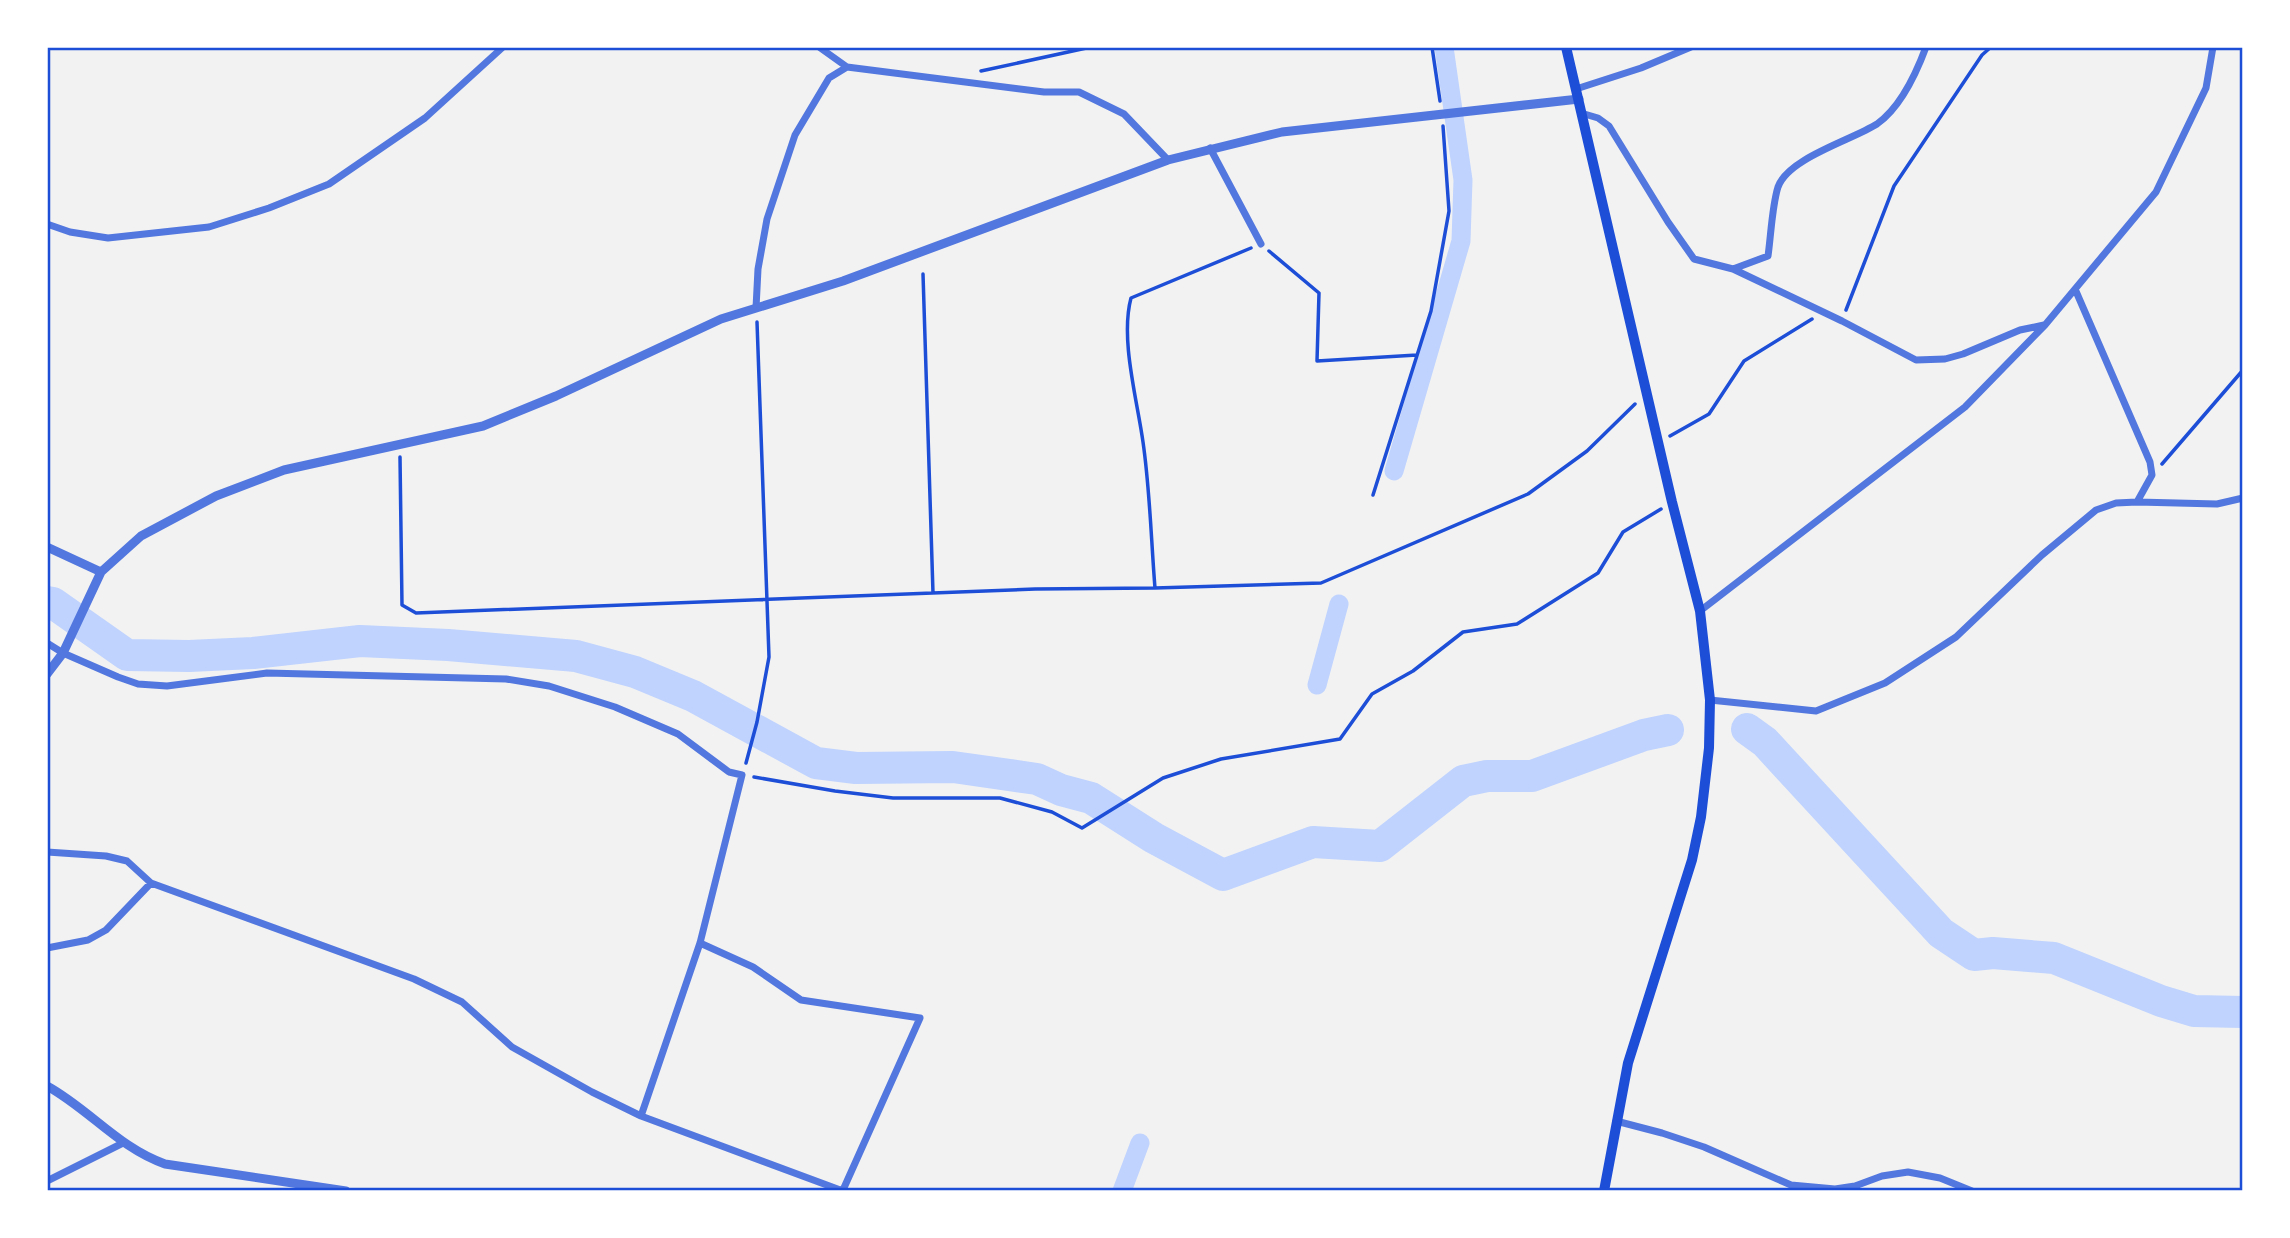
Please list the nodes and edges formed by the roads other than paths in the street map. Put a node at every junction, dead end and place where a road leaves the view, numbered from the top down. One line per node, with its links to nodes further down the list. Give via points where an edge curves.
1 (503, 47): 12 (street, via 414,126 329,184 269,208 209,227 108,238)
2 (819, 47): 7 (street)
3 (1566, 47): 8 (main road)
4 (1691, 47): 8 (street)
5 (1926, 47): 14 (street, via 1895,106 1878,123 1805,158 1779,184 1768,256)
6 (2213, 47): 15 (street, via 2206,88 2156,192)
7 (847, 67): 11 (street, via 1044,92 1079,92 1124,114); 16 (street, via 829,78 795,135 767,219)
8 (1577, 94): 9 (main road); 10 (street, via 1282,132)
9 (1581, 113): 14 (street, via 1609,126 1694,259); 22 (main road)
10 (1210, 148): 11 (street); 13 (street)
11 (1168, 160): 16 (street, via 856,276)
12 (47, 223)
13 (1261, 244)
14 (1733, 269): 17 (street, via 1916,359 1945,359)
15 (2075, 289): 17 (street); 19 (street, via 2150,462 2152,475)
16 (756, 308): 21 (street, via 721,319 483,426 284,470 216,496 141,536)
17 (2045, 325): 22 (street, via 1965,407)
18 (2243, 498): 19 (street, via 2217,504)
19 (2137, 502): 26 (street, via 2096,510 1956,637 1885,683 1816,711)
20 (47, 547): 21 (street)
21 (101, 572): 24 (street)
22 (1700, 611): 26 (main road)
23 (47, 643): 24 (street)
24 (63, 653): 25 (street); 29 (street, via 138,684 167,686 267,673 506,679 550,686 678,734 729,772 742,775)
25 (47, 674)
26 (1710, 700): 33 (main road, via 1709,748 1692,860 1628,1063)
27 (47, 852): 28 (street, via 127,861)
28 (151, 883): 30 (street, via 106,930 88,940); 32 (street, via 414,979 463,1002 512,1047)
29 (700, 943): 32 (street); 36 (street, via 753,967 801,1000 920,1018)
30 (47, 948)
31 (47, 1086): 34 (street)
32 (641, 1116): 36 (street)
33 (1616, 1121): 38 (main road); 39 (street, via 1704,1147 1791,1185 1835,1189 1908,1172)
34 (123, 1143): 35 (street); 37 (street, via 165,1164)
35 (47, 1181)
36 (843, 1190)
37 (346, 1191)
38 (1604, 1191)
39 (1972, 1191)

